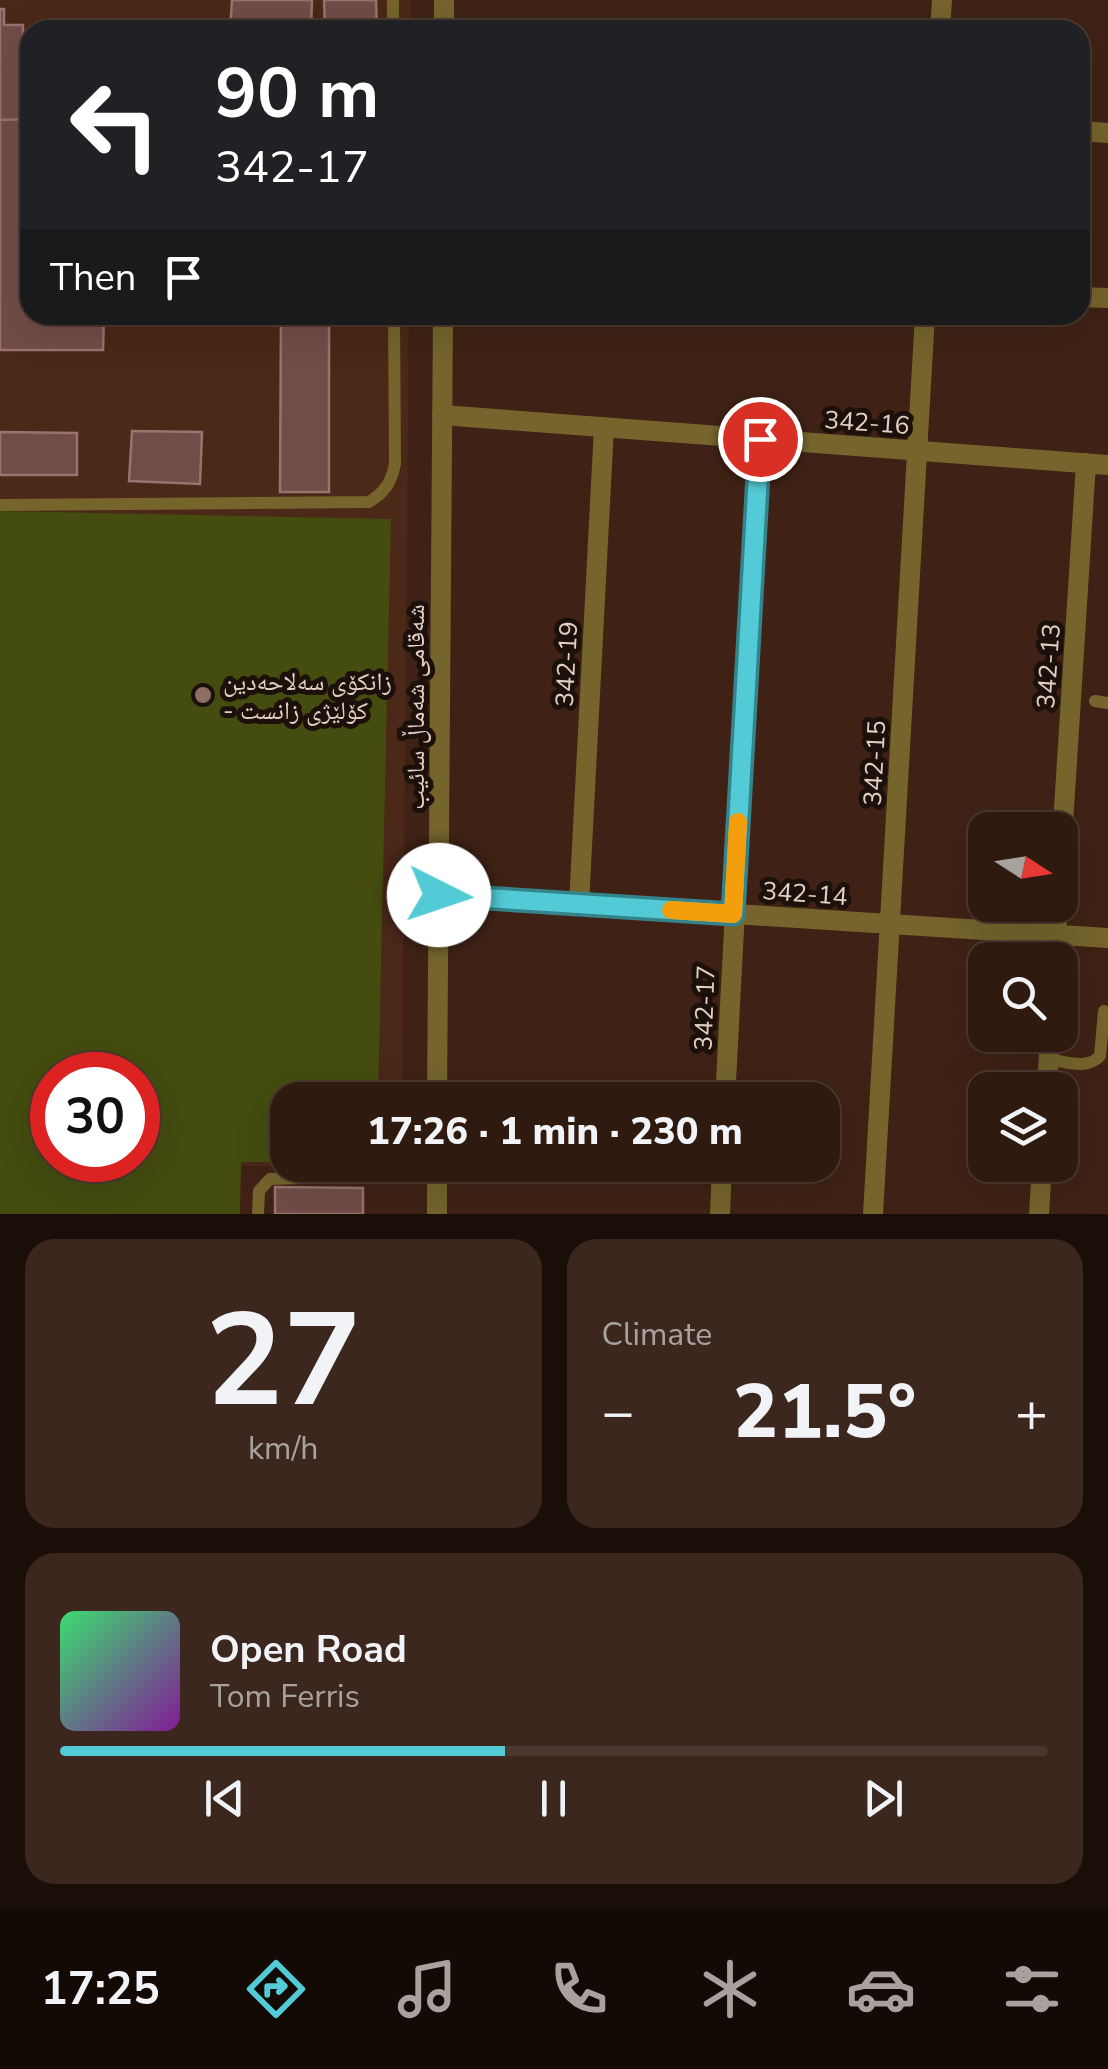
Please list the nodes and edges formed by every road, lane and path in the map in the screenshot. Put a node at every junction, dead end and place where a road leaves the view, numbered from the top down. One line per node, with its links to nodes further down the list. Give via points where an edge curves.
1 (394, 325): 10 (lane, via 395,464 383,493 368,502)
2 (442, 325): 4 (street, شەقامی شەماڵ سائیب)
3 (924, 325): 7 (street, 342-15)
4 (442, 415): 5 (street, 342-16); 12 (street, شەقامی شەماڵ سائیب)
5 (604, 427): 6 (street, 342-16); 13 (street, 342-19)
6 (760, 439): 7 (street, 342-16); 14 (street, 342-17)
7 (918, 451): 8 (street, 342-16); 16 (street, 342-15)
8 (1086, 464): 9 (street, 342-16); 11 (street, 342-13)
9 (1108, 465)
10 (0, 505)
11 (1064, 812)
12 (439, 895): 13 (street, 342-14); 24 (street, شەقامی شەماڵ سائیب)
13 (579, 904): 14 (street, 342-14)
14 (733, 914): 16 (street, 342-14); 25 (street, 342-17)
15 (1057, 922): 17 (street)
16 (890, 924): 17 (street, 342-14); 33 (street, 342-15)
17 (1056, 934): 18 (street, 342-14); 19 (street)
18 (1108, 938)
19 (1055, 942)
20 (1104, 1011): 22 (lane, via 1095,1061)
21 (1049, 1052): 22 (street)
22 (1048, 1059): 23 (street)
23 (1047, 1072)
24 (438, 1082)
25 (726, 1082)
26 (270, 1179): 30 (lane, via 259,1191)
27 (437, 1182): 31 (street)
28 (721, 1182): 32 (street)
29 (1041, 1182): 34 (street)
30 (258, 1214)
31 (437, 1214)
32 (720, 1214)
33 (873, 1214)
34 (1039, 1214)

